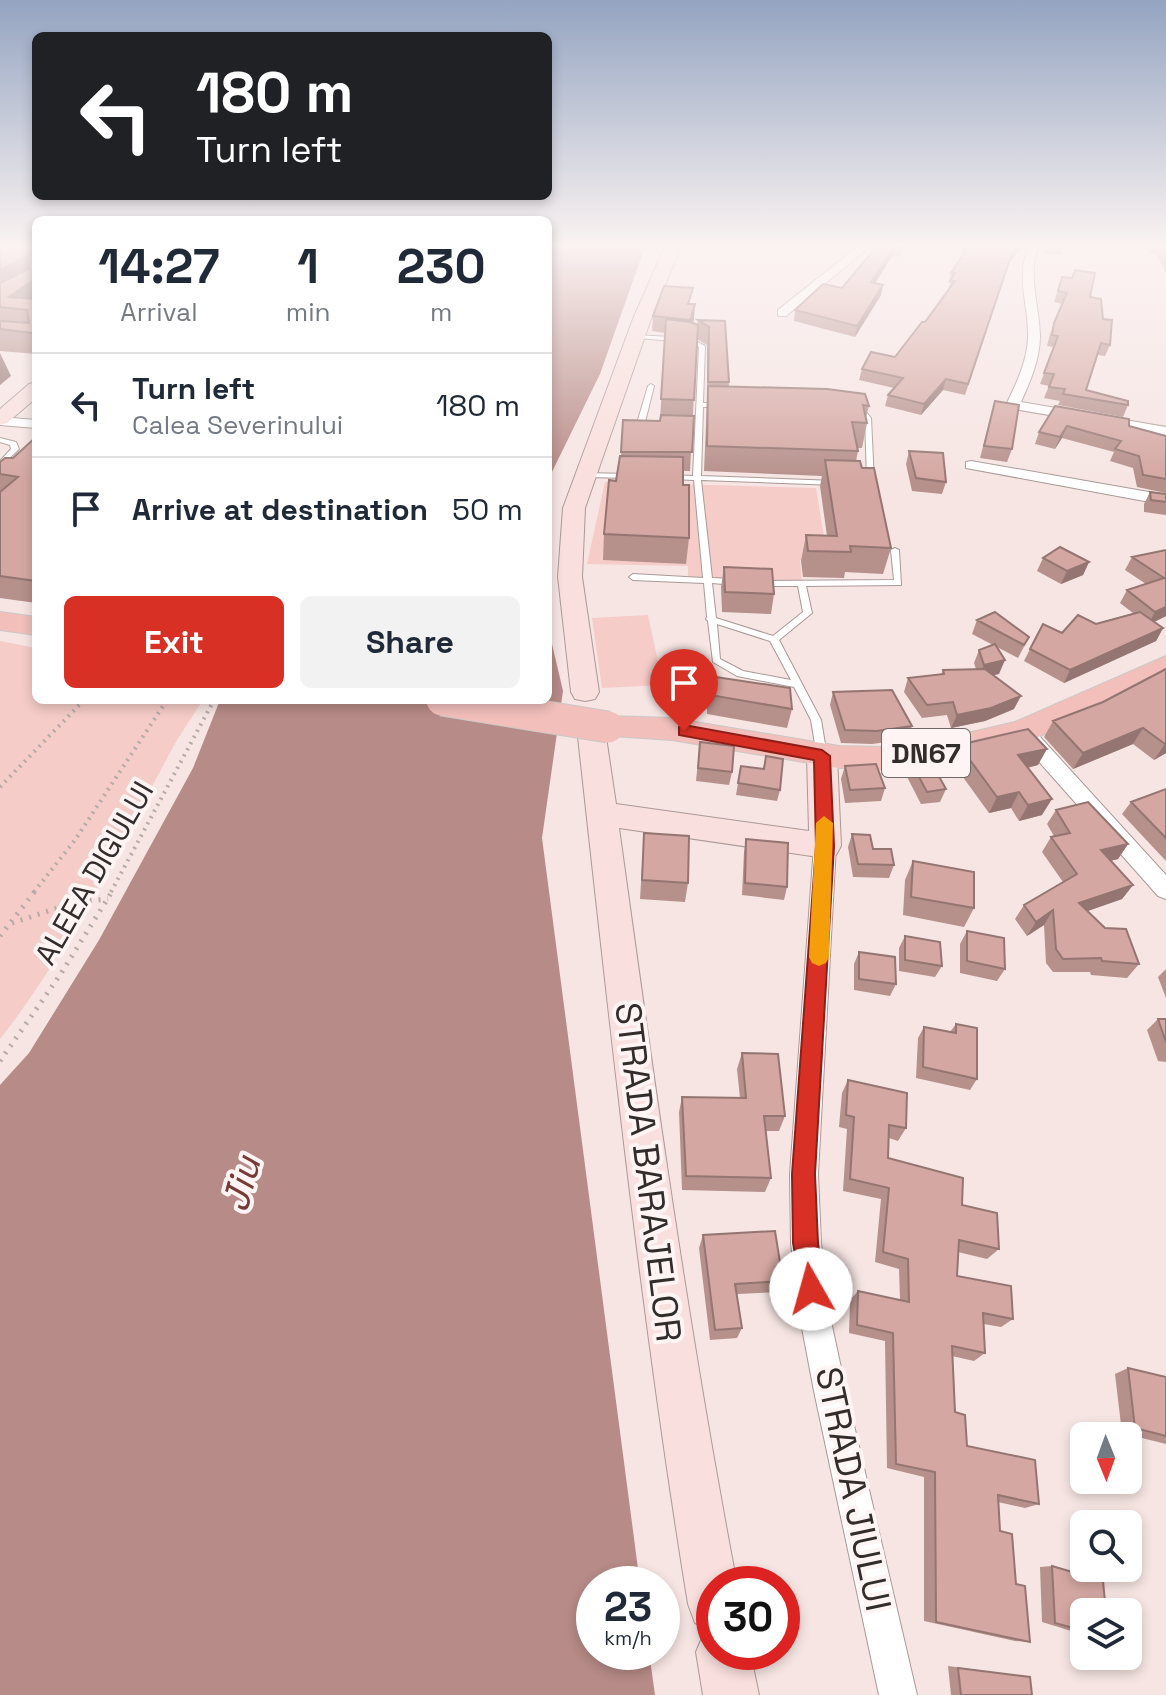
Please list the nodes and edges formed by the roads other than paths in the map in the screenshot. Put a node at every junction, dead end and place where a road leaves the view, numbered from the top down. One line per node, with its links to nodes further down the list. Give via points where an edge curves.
1 (641, 323): 3 (main road)
2 (1032, 323): 14 (street, via 1026,376 1013,405)
3 (636, 336): 6 (lane, via 702,346); 18 (main road)
4 (651, 386): 11 (lane, via 641,423)
5 (32, 394): 9 (main road)
6 (700, 405): 7 (lane); 13 (lane)
7 (730, 405)
8 (845, 411): 23 (lane, via 868,418 871,482)
9 (0, 420): 10 (street)
10 (32, 424)
11 (662, 428)
12 (687, 429): 13 (lane)
13 (699, 430): 21 (lane)
14 (1166, 431)
15 (0, 440): 16 (lane, via 15,449)
16 (0, 465)
17 (971, 465): 24 (street)
18 (584, 475): 19 (lane); 37 (main road, via 569,550)
19 (641, 476)
20 (655, 476): 21 (lane)
21 (697, 477): 22 (lane); 27 (lane)
22 (851, 483)
23 (866, 484)
24 (1166, 500)
25 (895, 550): 30 (lane, via 898,583)
26 (633, 577): 27 (lane)
27 (706, 581): 28 (lane); 31 (lane)
28 (738, 582)
29 (754, 583): 30 (lane)
30 (802, 585): 34 (lane, via 808,613)
31 (710, 619): 34 (lane); 36 (lane, via 716,660 740,674)
32 (0, 621): 33 (main road)
33 (32, 625)
34 (774, 639): 36 (lane)
35 (1166, 665): 41 (main road, DN67)
36 (798, 685): 42 (lane, via 816,720)
37 (585, 692)
38 (552, 701): 40 (main road, DN67)
39 (468, 704): 40 (main road, DN67, bridge)
40 (605, 725): 42 (main road, DN67, via 672,729); 43 (main road, STRADA BARAJELOR)
41 (1023, 731): 42 (main road, DN67, via 929,753); 45 (street)
42 (822, 756): 44 (main road, STRADA JIULUI)
43 (603, 814): 44 (main road); 46 (main road, STRADA BARAJELOR, via 650,1203)
44 (825, 846): 49 (street, STRADA JIULUI, via 804,1174 806,1243 825,1365)
45 (1166, 890)
46 (707, 1566)
47 (726, 1670): 48 (main road)
48 (731, 1695)
49 (898, 1695)

